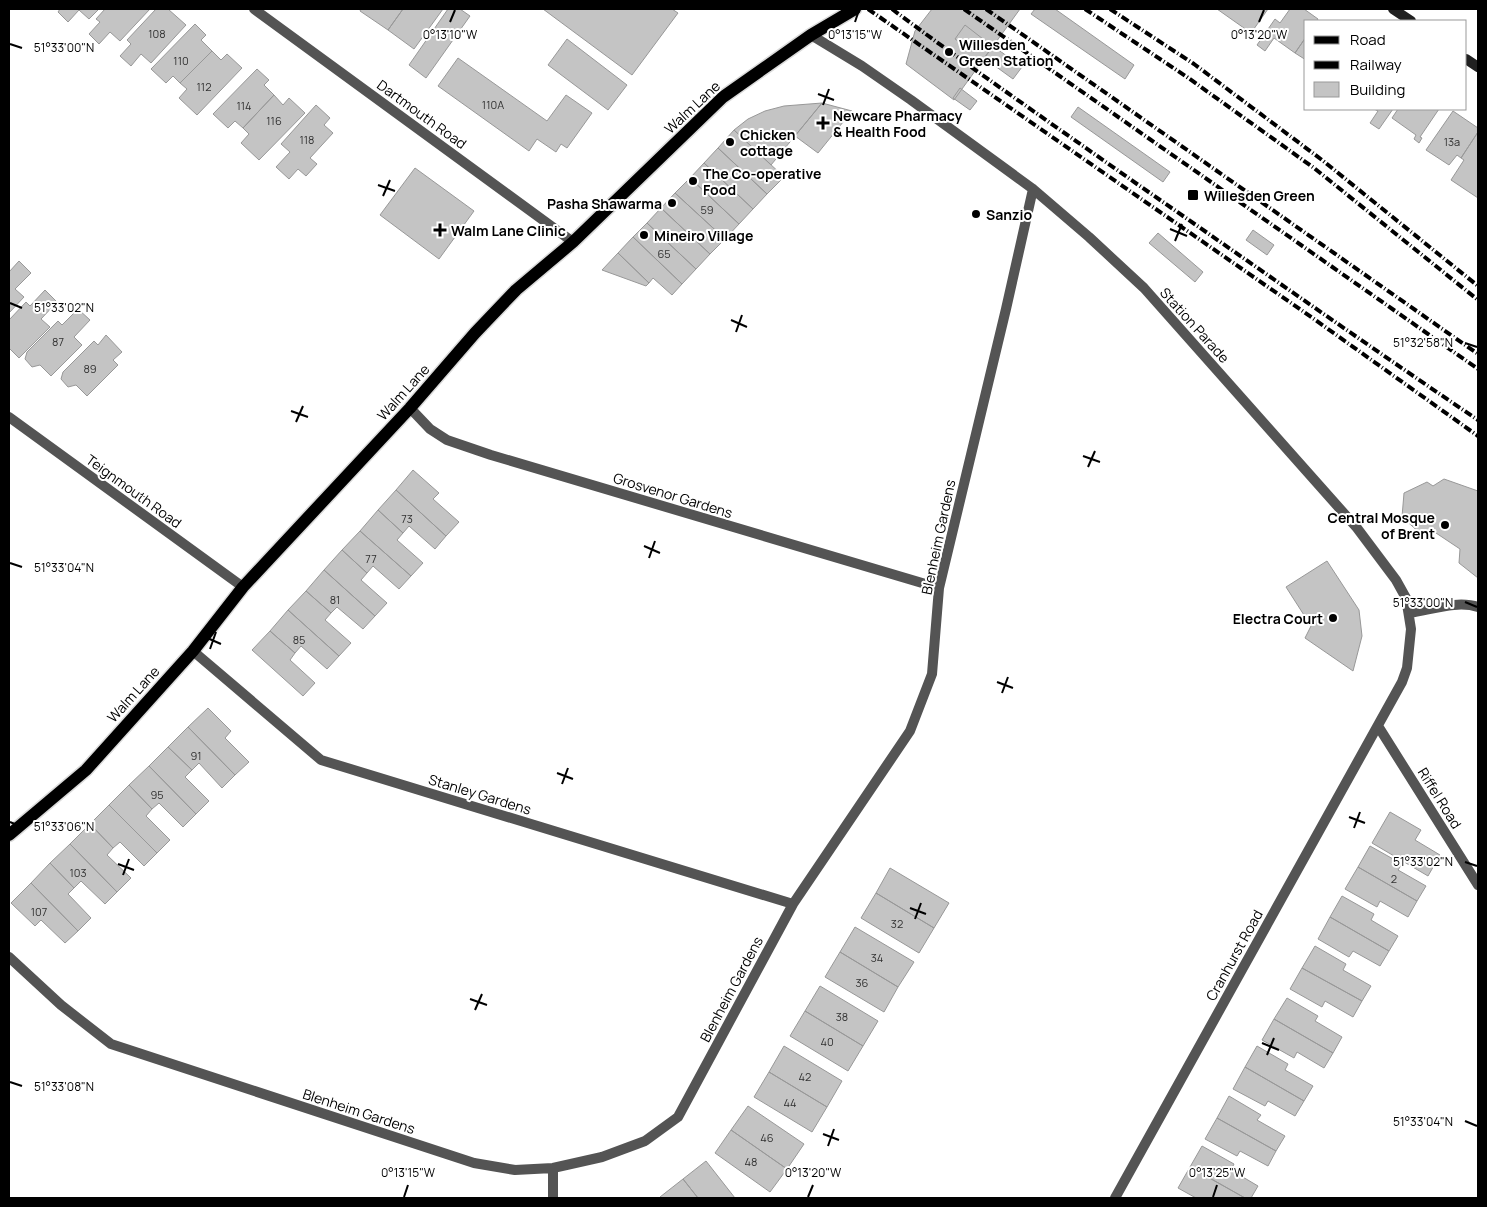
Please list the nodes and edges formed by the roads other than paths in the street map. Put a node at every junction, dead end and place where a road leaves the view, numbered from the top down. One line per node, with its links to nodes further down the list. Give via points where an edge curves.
1 (254, 9): 9 (street, Dartmouth Road)
2 (855, 9): 5 (main road, Walm Lane)
3 (1393, 9): 4 (street)
4 (1410, 20)
5 (811, 35): 8 (street, Station Parade, via 862,66); 9 (main road, Walm Lane, via 723,97)
6 (1467, 60): 7 (street)
7 (1478, 67)
8 (1033, 190): 13 (street, Blenheim Gardens); 15 (street, Station Parade, via 1144,288 1350,520 1396,580 1406,598)
9 (573, 242): 10 (main road, Walm Lane, via 516,290)
10 (410, 408): 12 (main road, Walm Lane); 13 (street, Grosvenor Gardens, via 446,440)
11 (9, 417): 12 (street, Teignmouth Road)
12 (243, 587): 16 (main road, Walm Lane)
13 (939, 588): 20 (street, Blenheim Gardens, via 932,674 910,731)
14 (1478, 607): 15 (street, via 1455,605)
15 (1409, 613): 17 (street, Station Parade, via 1410,649 1406,668)
16 (193, 650): 18 (main road, Walm Lane, via 86,770); 20 (street, Stanley Gardens, via 321,760)
17 (1378, 726): 19 (street, Riffel Road); 24 (street, Cranhurst Road)
18 (9, 835)
19 (1478, 885)
20 (793, 904): 22 (street, Blenheim Gardens, via 678,1117 645,1141 602,1157)
21 (9, 957): 22 (street, Blenheim Gardens, via 61,1006 112,1044 474,1163 514,1170)
22 (553, 1168): 23 (street)
23 (553, 1198)
24 (1115, 1198)

